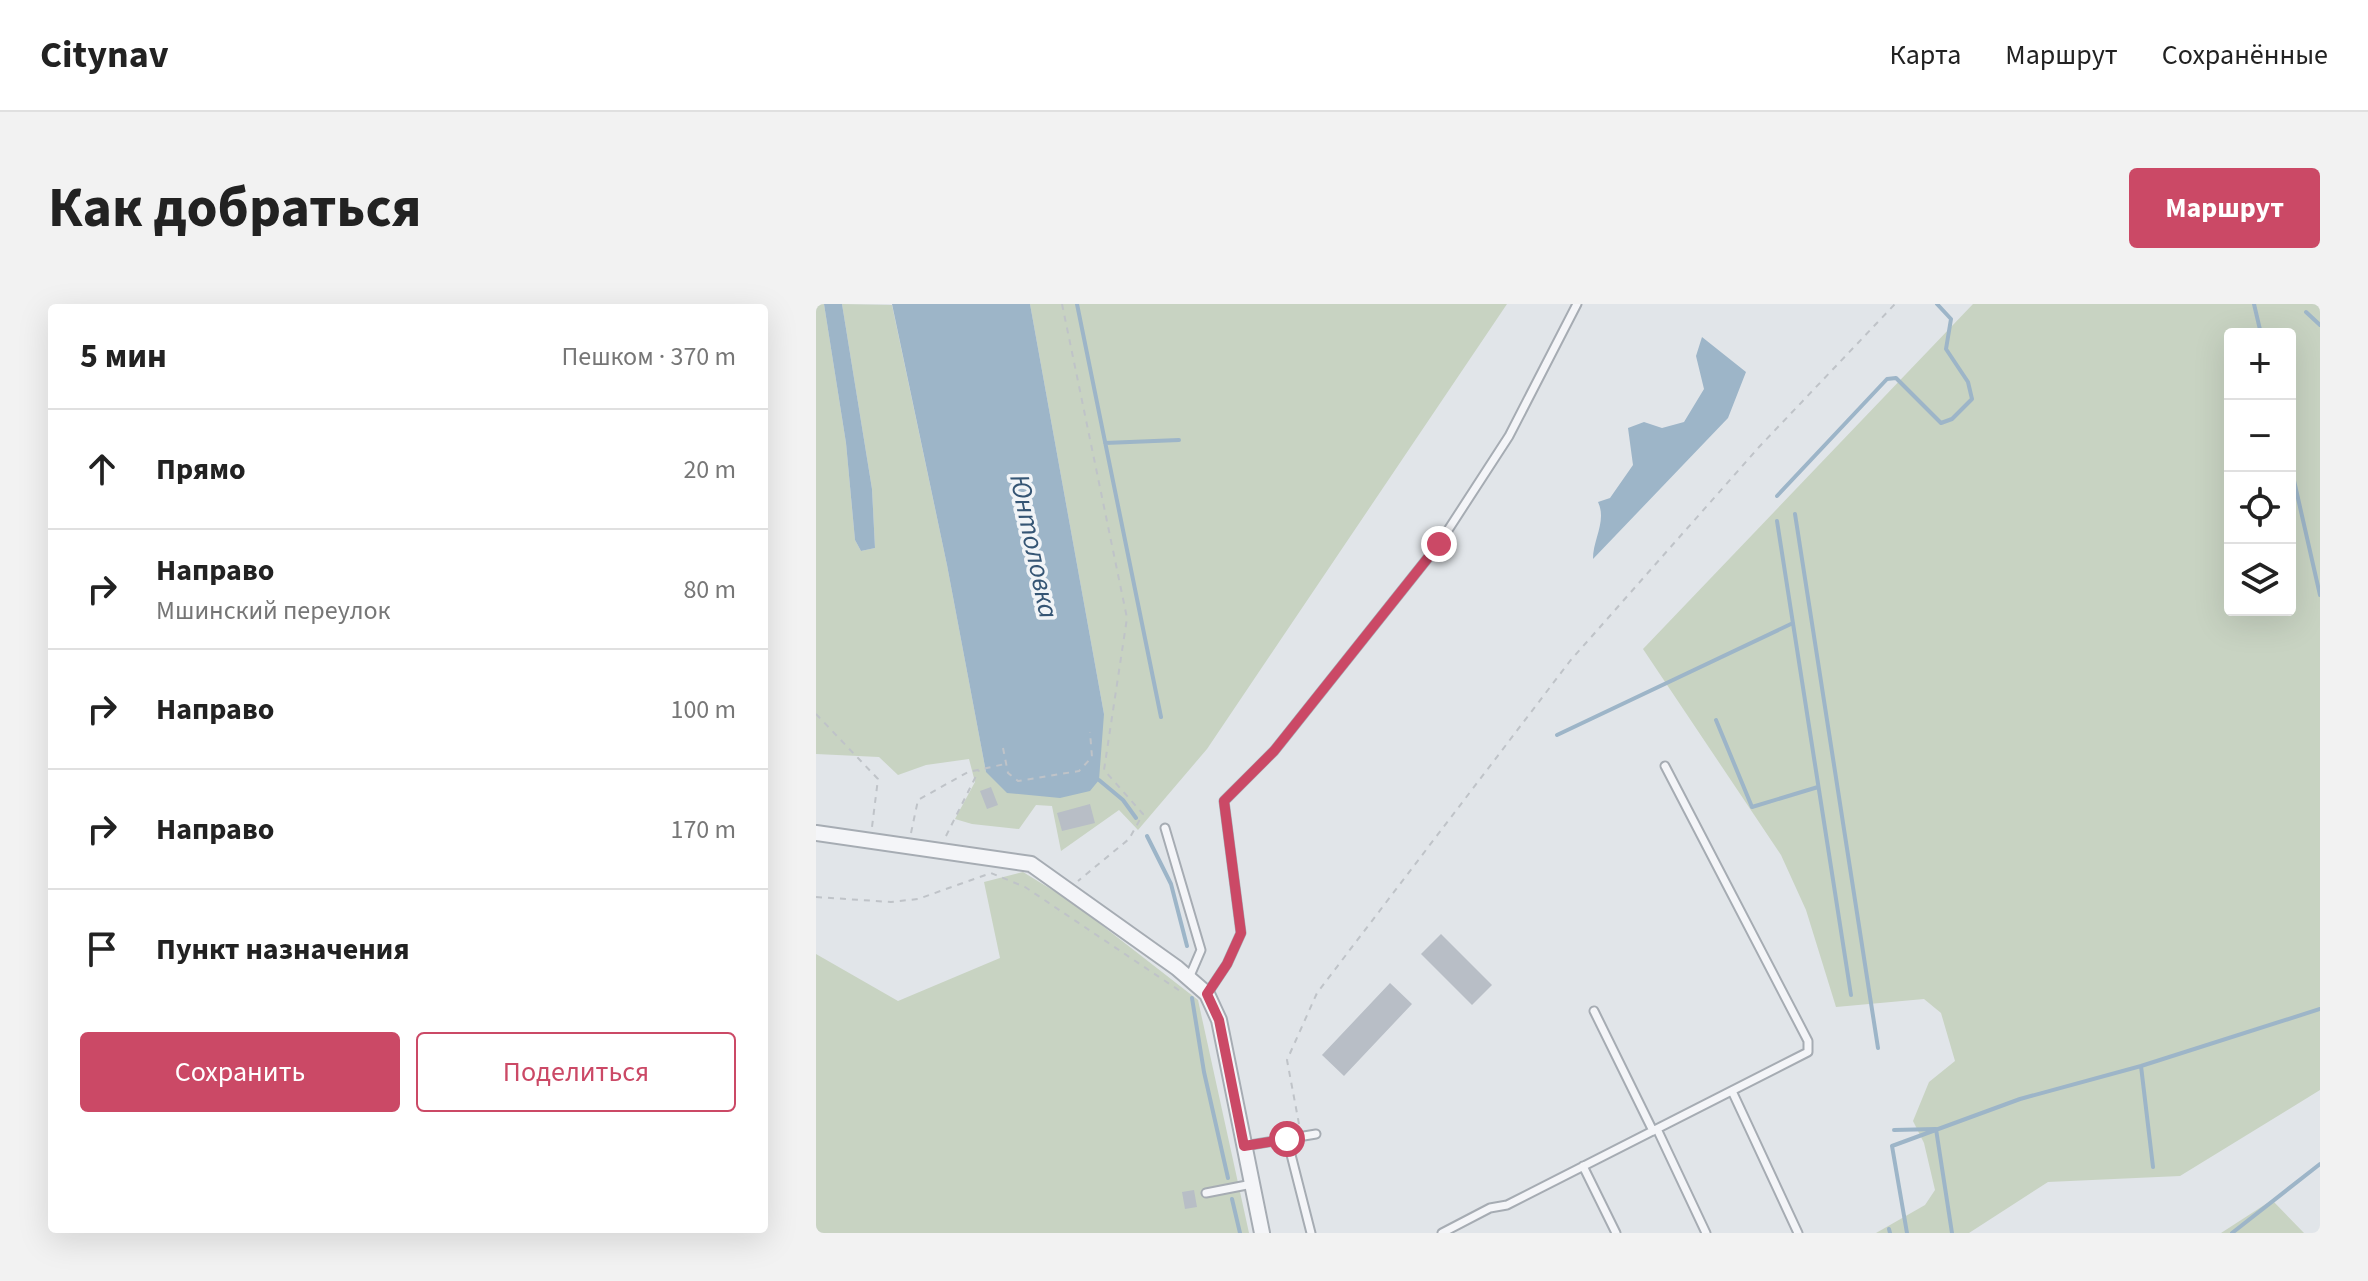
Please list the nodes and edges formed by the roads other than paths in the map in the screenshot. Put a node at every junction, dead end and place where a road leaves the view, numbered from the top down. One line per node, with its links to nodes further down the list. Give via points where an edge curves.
1 (1577, 304): 5 (lane, via 1509,436 1439,544 1274,751 1224,801 1241,933 1227,964)
2 (1665, 766): 7 (lane, via 1808,1041 1808,1052)
3 (1165, 828): 5 (lane, via 1201,950)
4 (816, 833): 5 (street, via 1031,864)
5 (1198, 986): 11 (street, via 1219,1020)
6 (1594, 1011): 8 (lane)
7 (1732, 1091): 8 (lane); 20 (lane)
8 (1655, 1130): 12 (lane); 19 (lane)
9 (1316, 1134): 10 (lane)
10 (1287, 1139): 11 (lane); 16 (lane)
11 (1244, 1146): 13 (street)
12 (1583, 1166): 17 (lane); 18 (lane)
13 (1252, 1184): 14 (lane); 15 (street)
14 (1206, 1193)
15 (1262, 1233)
16 (1311, 1233)
17 (1442, 1233)
18 (1616, 1233)
19 (1706, 1233)
20 (1798, 1233)

